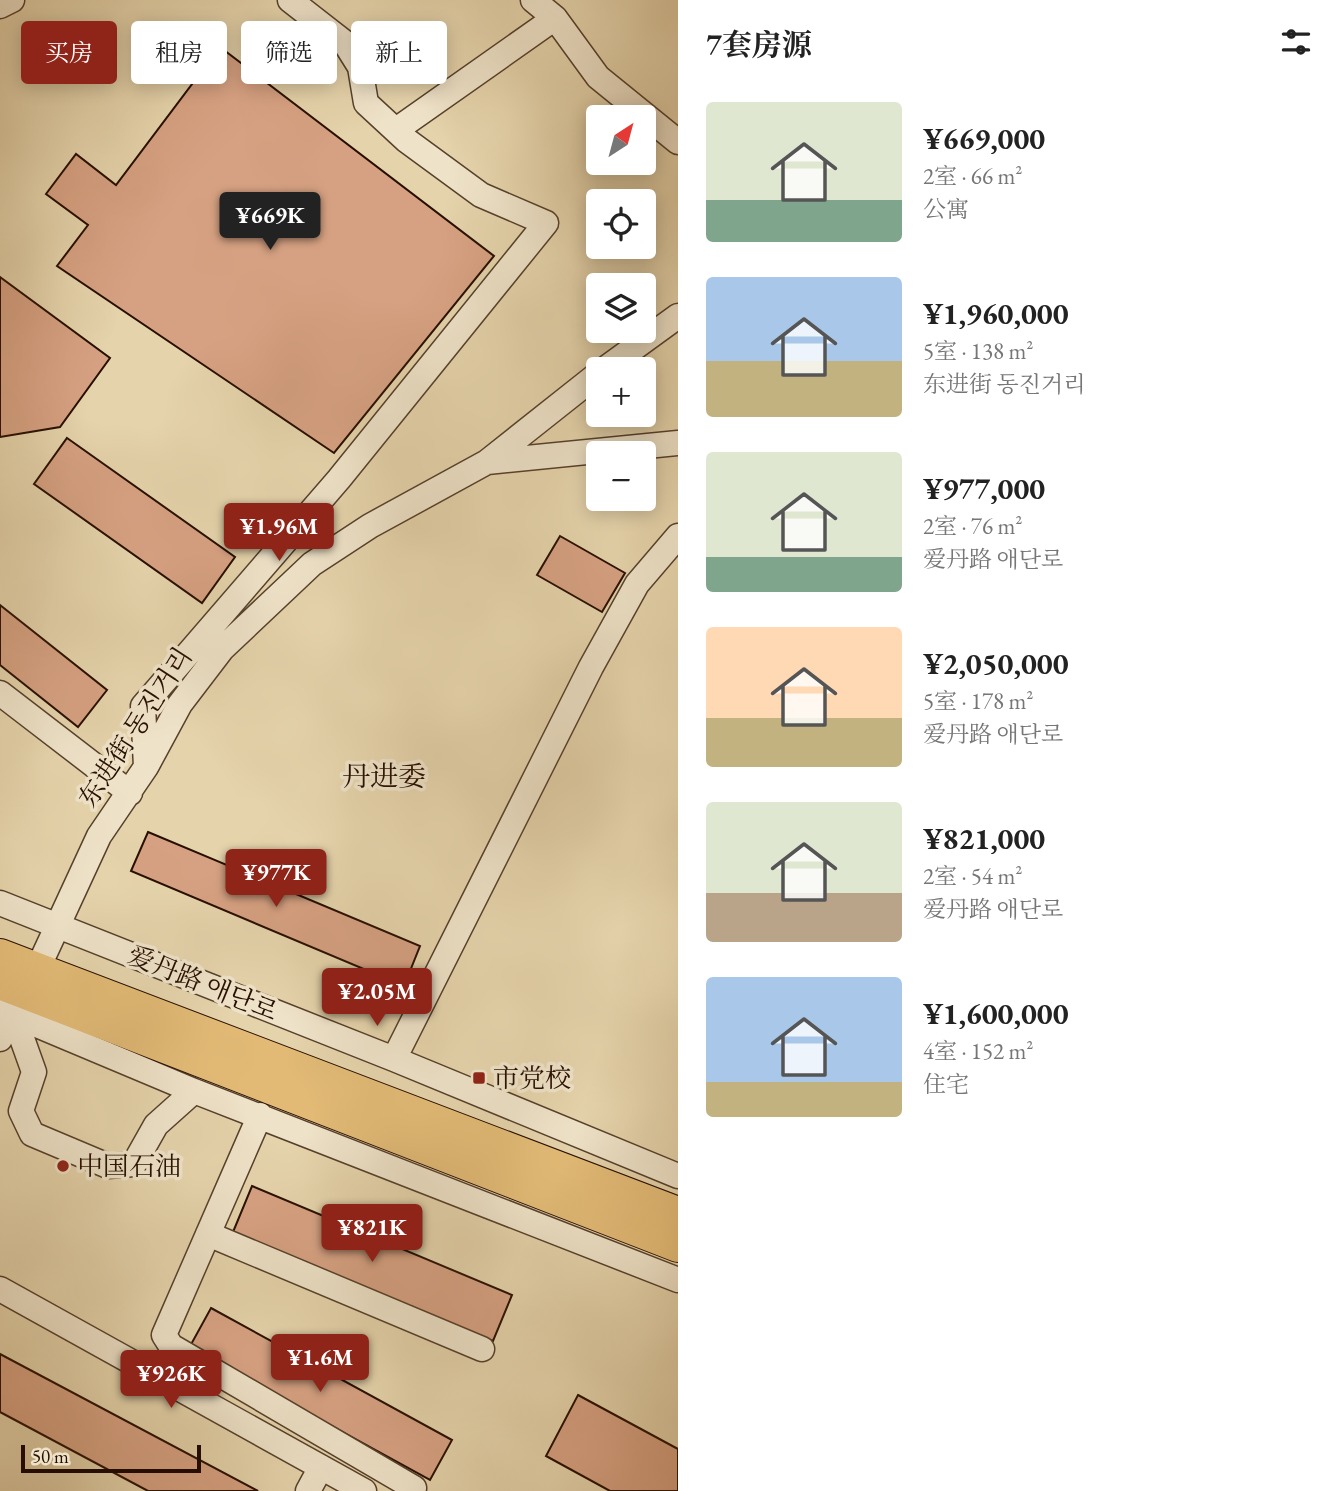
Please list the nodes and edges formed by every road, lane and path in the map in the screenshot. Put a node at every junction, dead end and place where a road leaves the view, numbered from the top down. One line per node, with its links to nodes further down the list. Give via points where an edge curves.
1 (12, 0): 4 (street)
2 (290, 0): 6 (street, via 345,43 360,67 366,103)
3 (533, 0): 5 (street)
4 (0, 6)
5 (555, 18): 6 (street); 7 (street, via 598,77)
6 (396, 131): 15 (street, via 481,195 546,223 339,479 143,706)
7 (678, 142)
8 (678, 316): 9 (street)
9 (622, 357)
10 (586, 384): 12 (street)
11 (678, 443): 12 (street, 东进街 동진거리)
12 (487, 462): 15 (street, 东进街 동진거리, via 370,526 312,564 263,607 222,649 180,704)
13 (678, 536): 22 (street, via 637,584 590,667)
14 (0, 693): 16 (street)
15 (146, 767): 16 (street, 东进街 동진거리)
16 (130, 793): 18 (street, 东进街 동진거리, via 99,836)
17 (0, 904): 18 (street, 爱丹路 애단로)
18 (58, 926): 20 (street, 东进街 동진거리); 22 (street, 爱丹路 애단로)
19 (0, 955): 20 (main road, 爱丹路 애단로)
20 (16, 994): 21 (street, 东进街 동진거리); 23 (street, 爱丹路 애단로); 23 (street, via 34,1072 21,1111 32,1134 108,1167 134,1164 156,1125); 26 (main road, 爱丹路 애단로); 28 (main road, 爱丹路 애단로)
21 (0, 1039)
22 (394, 1059): 25 (street, 爱丹路 애단로)
23 (194, 1091): 24 (street, 爱丹路 애단로)
24 (260, 1115): 27 (street); 29 (street, 爱丹路 애단로)
25 (678, 1175)
26 (678, 1213)
27 (208, 1234): 31 (street); 33 (street, via 164,1335 171,1346)
28 (678, 1246)
29 (678, 1280)
30 (0, 1289): 32 (street)
31 (482, 1349)
32 (321, 1467): 34 (street); 35 (street)
33 (414, 1488)
34 (308, 1491)
35 (364, 1491)

